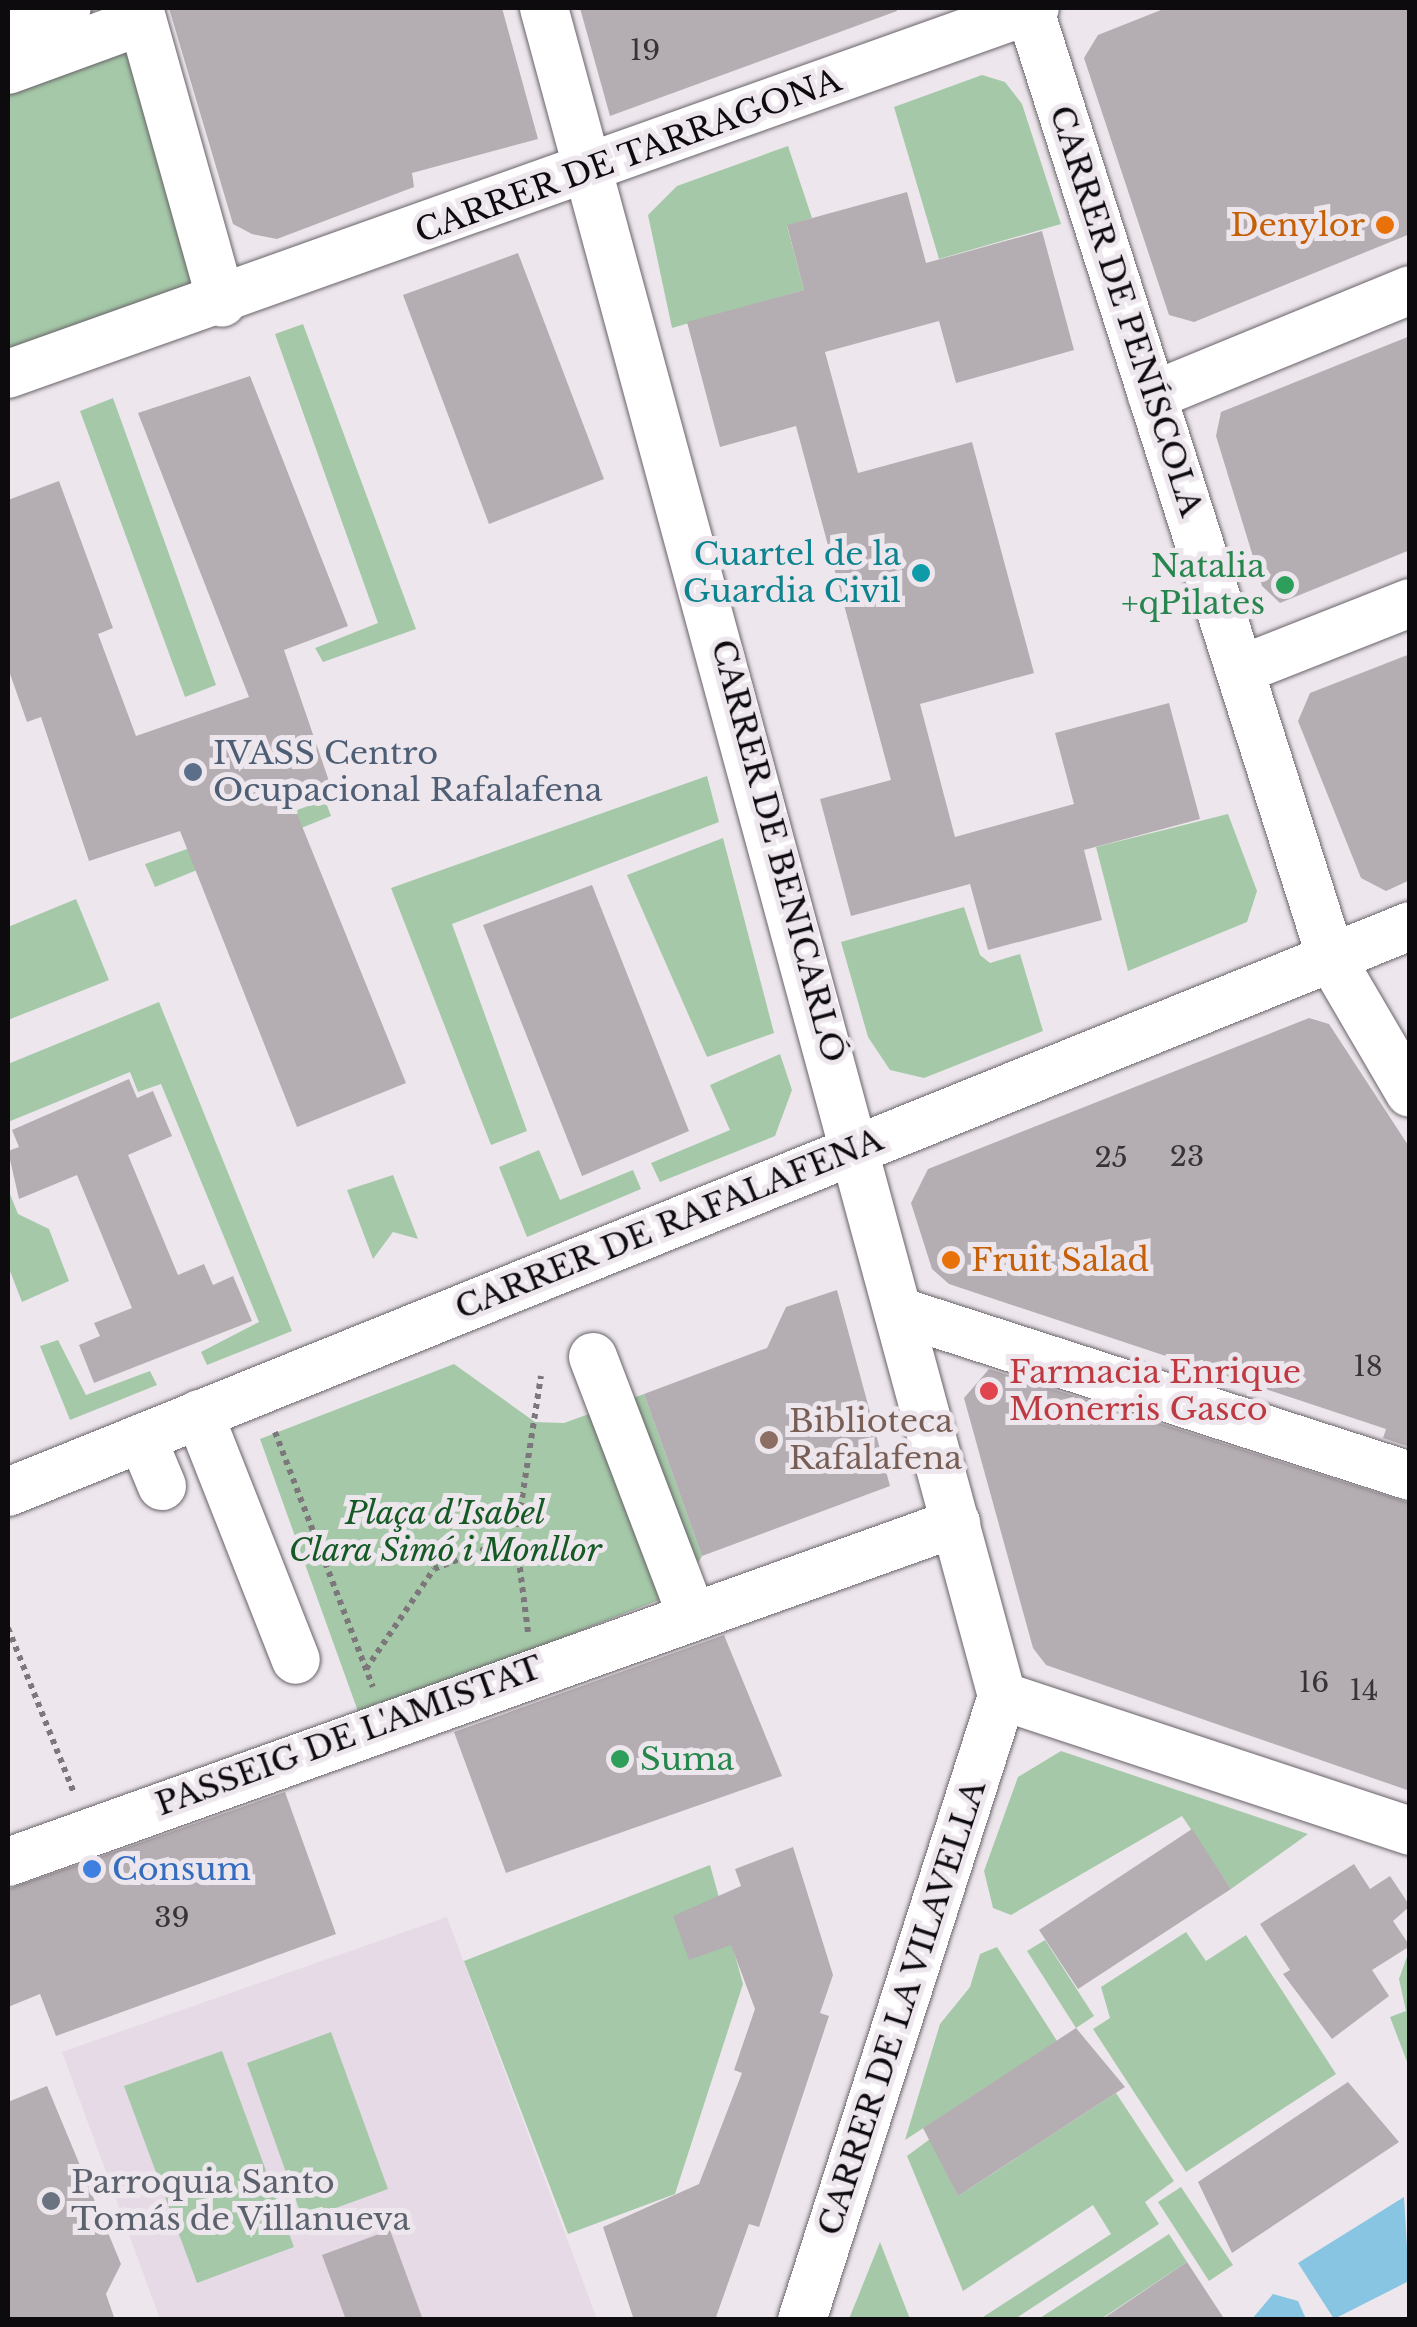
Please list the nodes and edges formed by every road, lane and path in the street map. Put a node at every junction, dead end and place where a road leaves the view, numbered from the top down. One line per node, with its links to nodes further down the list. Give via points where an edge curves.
1 (68, 8): 5 (street)
2 (544, 8): 7 (street, CARRER DE BENICARLÓ)
3 (1031, 8): 7 (street, CARRER DE TARRAGONA); 11 (street, CARRER DE PENÍSCOLA)
4 (140, 14): 6 (street); 9 (street)
5 (8, 32)
6 (8, 70)
7 (589, 170): 9 (street, CARRER DE TARRAGONA); 18 (street, CARRER DE BENICARLÓ)
8 (1410, 290): 11 (street)
9 (222, 303): 10 (street, via 177,310); 12 (street, via 184,336)
10 (8, 374)
11 (1152, 396): 14 (street, CARRER DE PENÍSCOLA)
12 (8, 401)
13 (1410, 603): 14 (street)
14 (1240, 670): 16 (street, CARRER DE PENÍSCOLA)
15 (1410, 926): 16 (street, CARRER DE RAFALAFENA)
16 (1331, 958): 17 (street, CARRER DE PENÍSCOLA); 18 (street, CARRER DE RAFALAFENA)
17 (1410, 1093)
18 (860, 1146): 19 (street, CARRER DE BENICARLÓ); 22 (street, CARRER DE RAFALAFENA)
19 (898, 1312): 25 (street); 28 (street, CARRER DE BENICARLÓ)
20 (593, 1356): 30 (street)
21 (541, 1376): 29 (path)
22 (260, 1390): 23 (street, CARRER DE RAFALAFENA); 34 (path)
23 (199, 1414): 24 (street, CARRER DE RAFALAFENA); 32 (street)
24 (142, 1438): 26 (street); 27 (street, CARRER DE RAFALAFENA)
25 (1410, 1476)
26 (162, 1486)
27 (8, 1492)
28 (956, 1523): 30 (street, PASSEIG DE L'AMISTAT); 35 (street, CARRER DE BENICARLÓ)
29 (516, 1536): 33 (path); 34 (path, via 434,1569)
30 (690, 1611): 33 (street, PASSEIG DE L'AMISTAT)
31 (8, 1628): 38 (path)
32 (296, 1660)
33 (533, 1668): 36 (street, PASSEIG DE L'AMISTAT)
34 (366, 1670): 36 (path)
35 (1002, 1696): 37 (street); 40 (street, CARRER DE LA VILAVELLA)
36 (387, 1720): 38 (street, PASSEIG DE L'AMISTAT)
37 (1410, 1831)
38 (90, 1832): 39 (street, PASSEIG DE L'AMISTAT)
39 (8, 1862)
40 (802, 2320)

